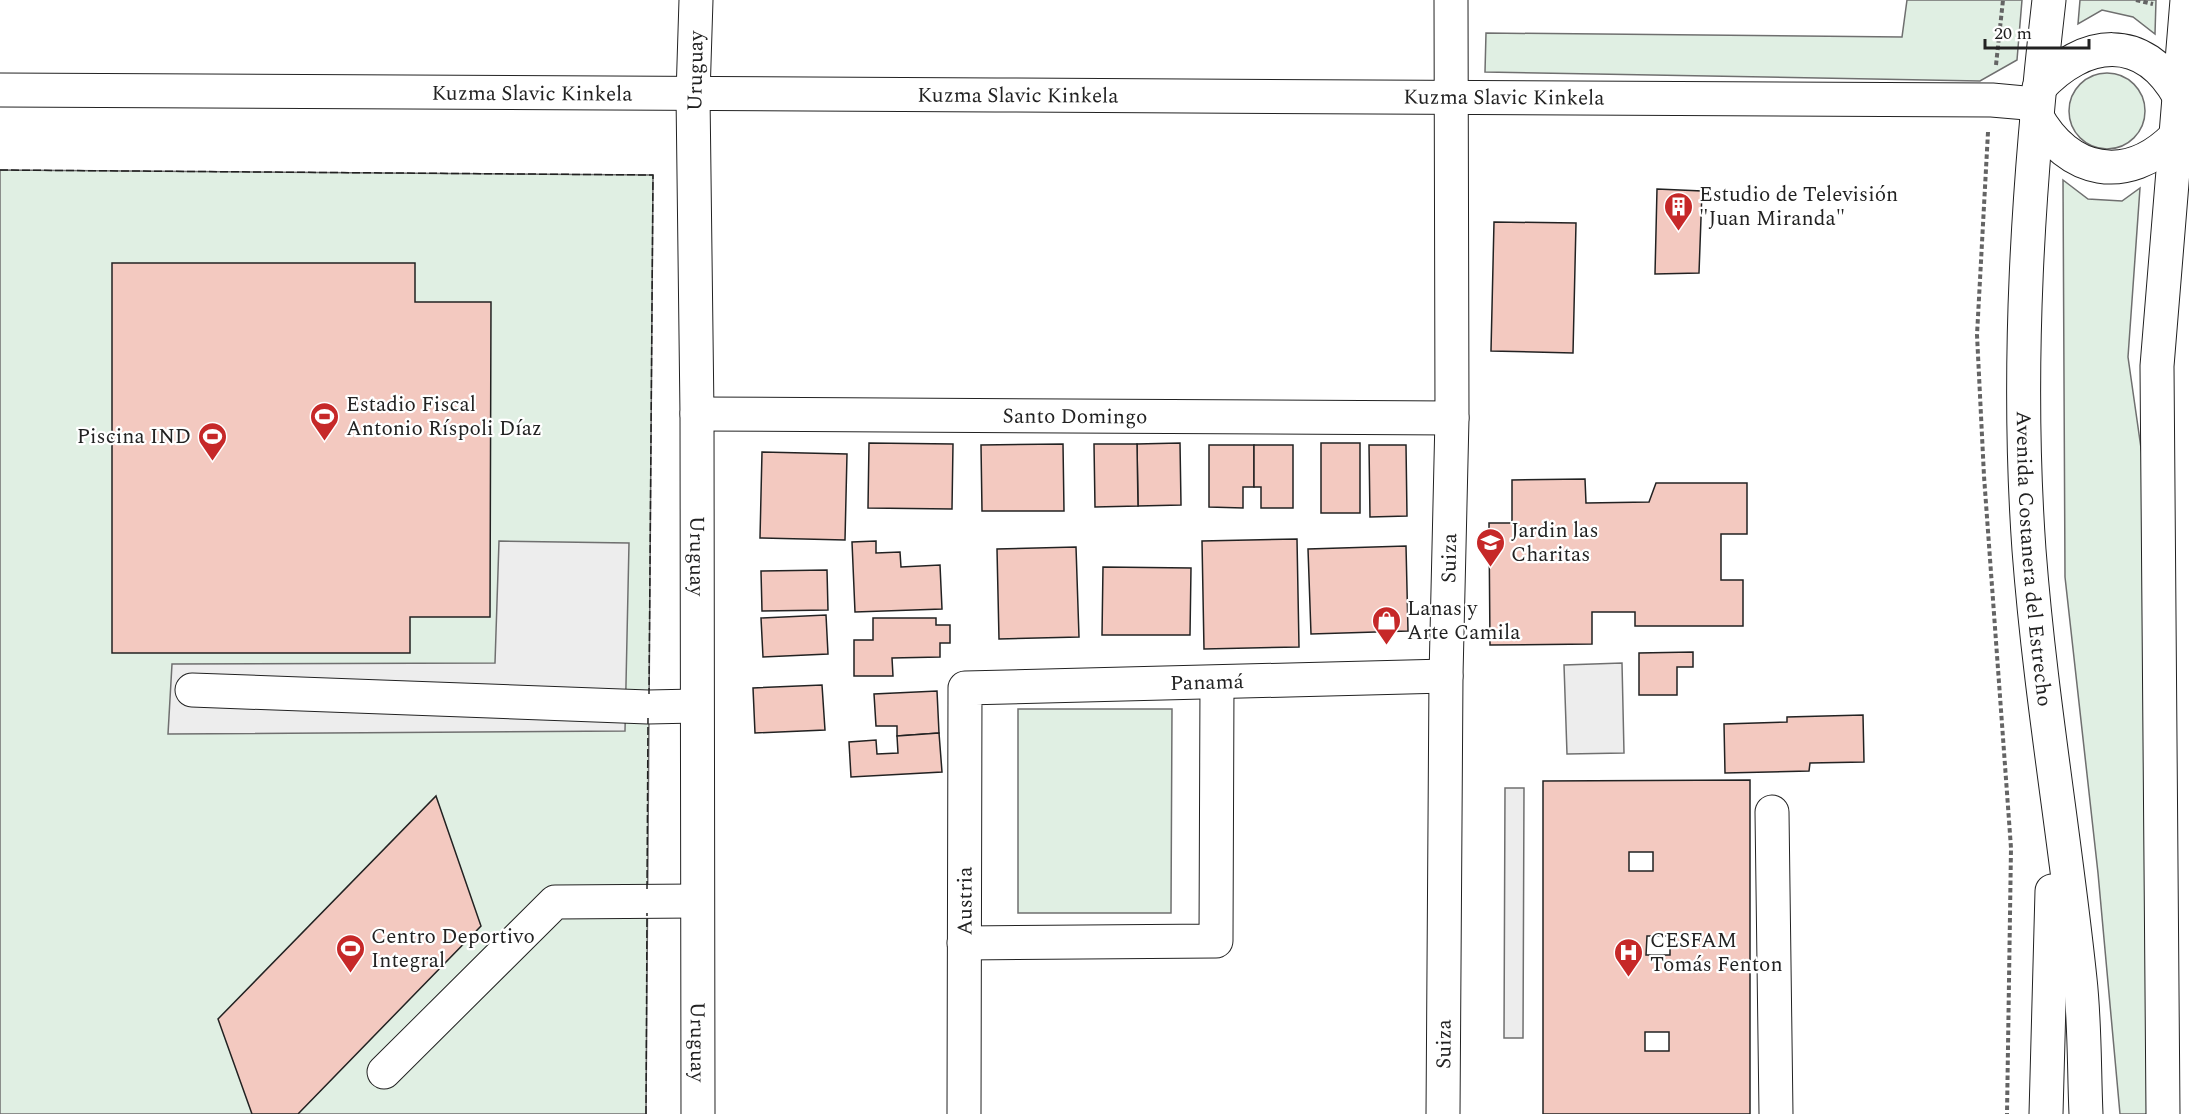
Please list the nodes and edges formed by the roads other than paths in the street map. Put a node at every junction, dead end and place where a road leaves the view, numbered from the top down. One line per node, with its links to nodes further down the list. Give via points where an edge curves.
1 (696, 0): 6 (street, Uruguay)
2 (1451, 0): 7 (street, Suiza)
3 (2049, 0): 9 (street, Avenida Costanera del Estrecho)
4 (2187, 0): 8 (street)
5 (0, 90): 6 (street, Kuzma Slavic Kinkela)
6 (693, 95): 7 (street, Kuzma Slavic Kinkela); 11 (street, Uruguay)
7 (1450, 96): 9 (street, Kuzma Slavic Kinkela); 12 (street, Suiza)
8 (2179, 96): 9 (street, via 2159,69 2138,56 2113,50 2080,56 2057,70); 10 (street)
9 (2037, 102): 10 (street, via 2042,126 2054,141 2088,163 2108,168 2127,166 2162,150); 18 (street, Avenida Costanera del Estrecho, via 2028,212 2024,426 2029,547)
10 (2175, 137): 29 (street, via 2157,366)
11 (697, 414): 12 (street, Santo Domingo); 17 (street, Uruguay)
12 (1452, 418): 13 (street, Suiza)
13 (1446, 676): 14 (street, Panamá); 25 (street, Suiza)
14 (1217, 683): 15 (street, Panamá); 21 (street, via 1216,941)
15 (965, 688): 21 (street, Austria)
16 (192, 690): 17 (street)
17 (696, 706): 20 (street, Uruguay)
18 (2055, 787): 27 (street); 28 (street, Avenida Costanera del Estrecho, via 2080,982)
19 (1772, 812): 26 (street)
20 (697, 901): 22 (street, via 555,902); 23 (street, Uruguay)
21 (964, 943): 24 (street, Austria)
22 (384, 1072)
23 (698, 1114)
24 (964, 1114)
25 (1443, 1114)
26 (1776, 1114)
27 (2046, 1114)
28 (2086, 1114)
29 (2163, 1114)

